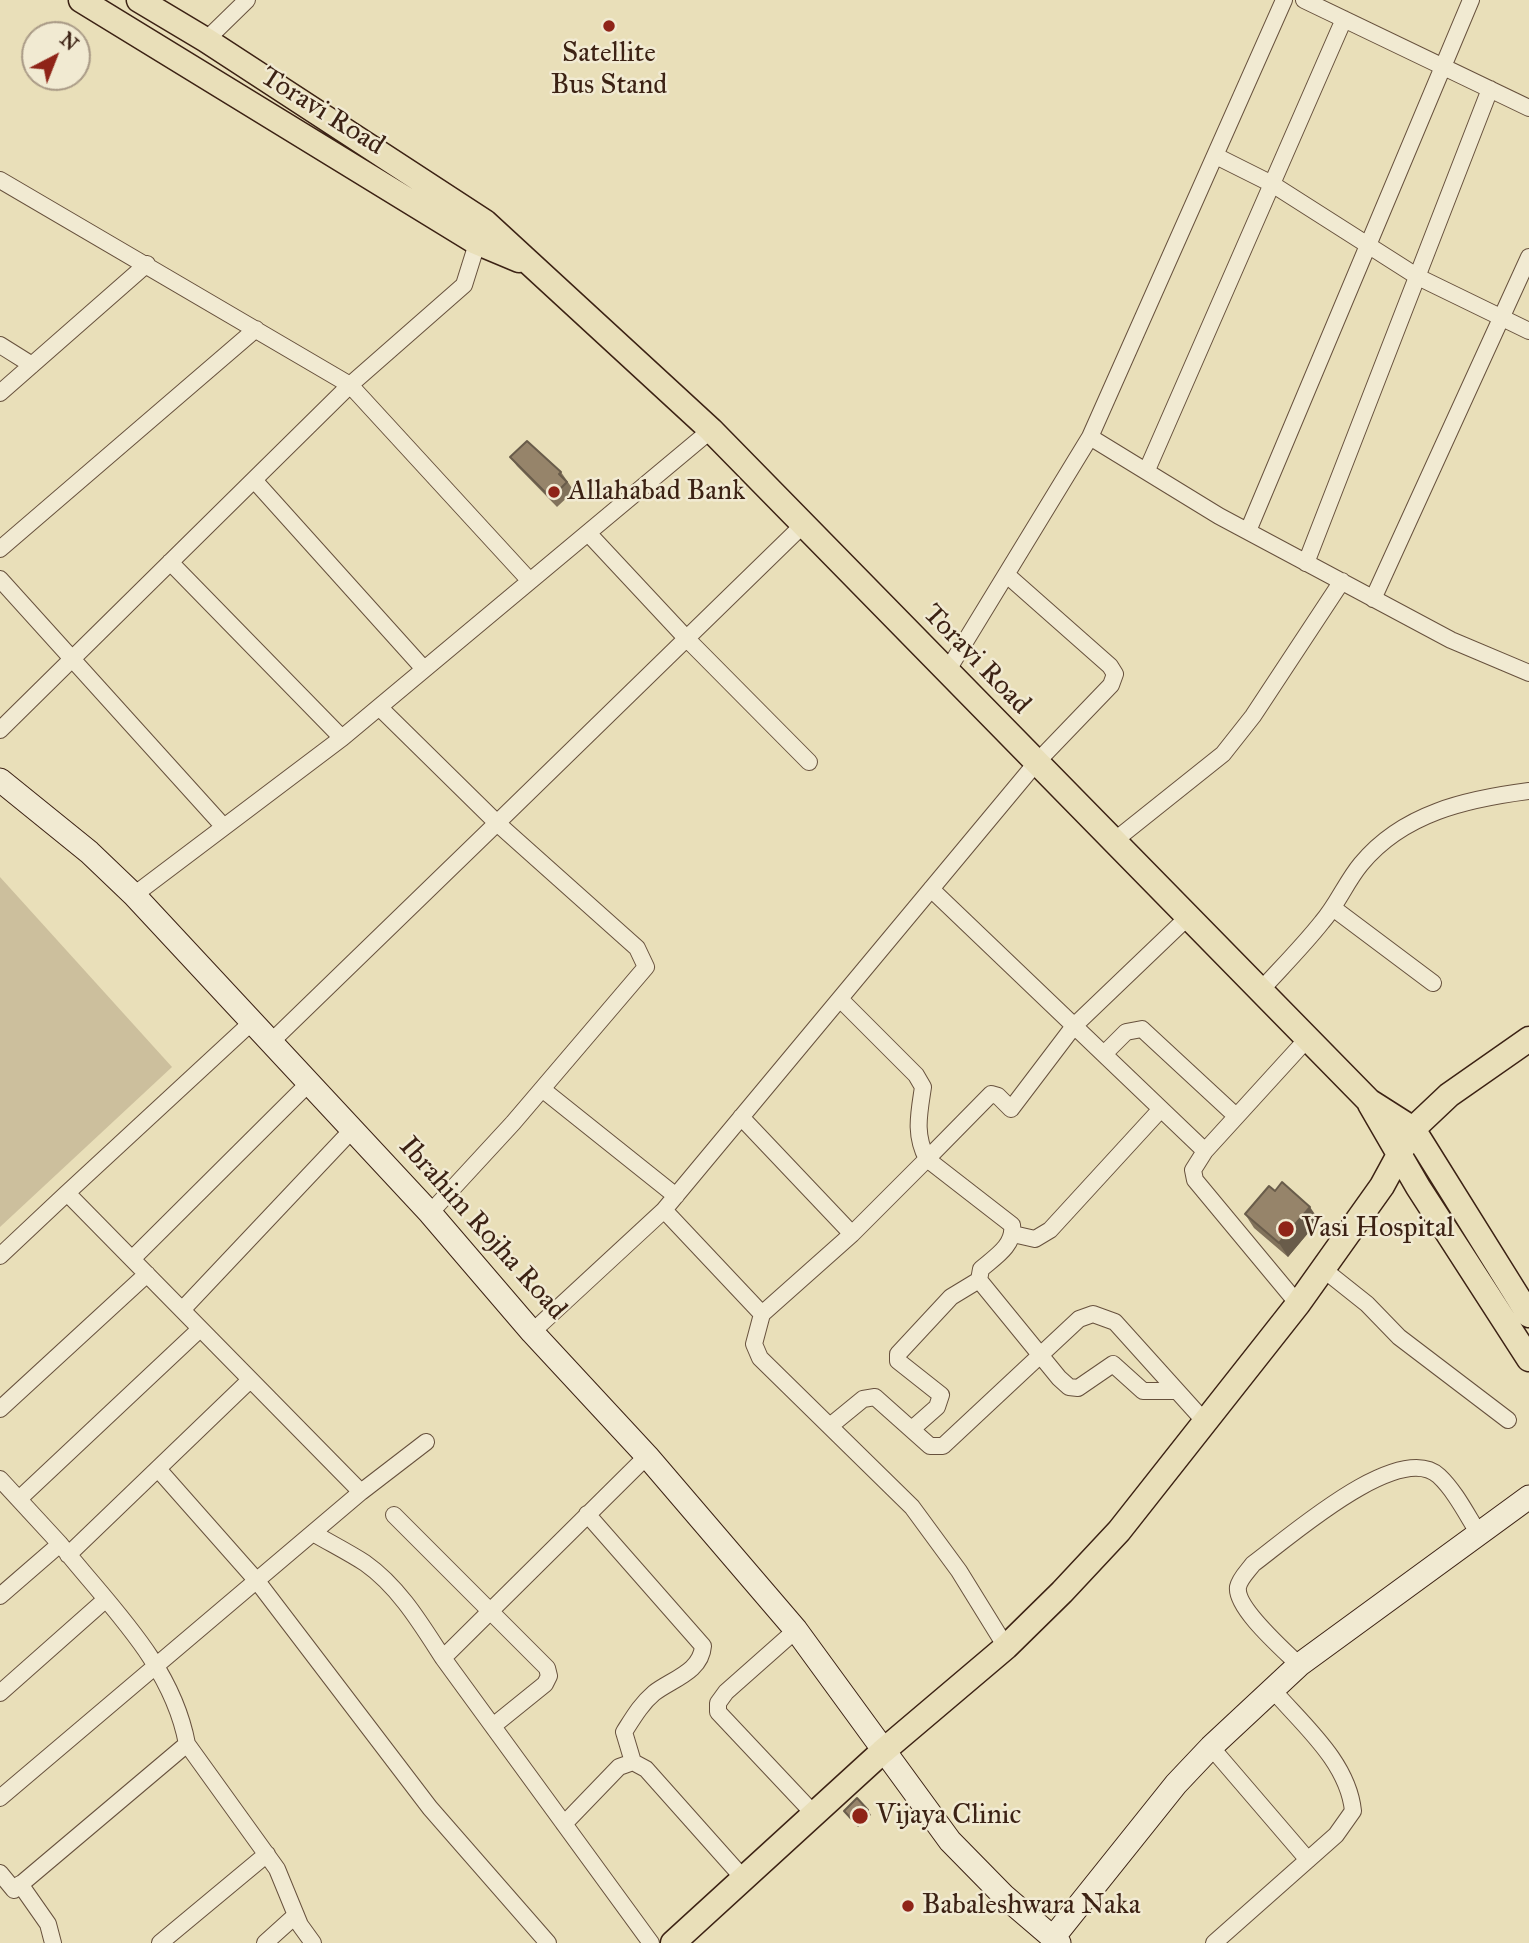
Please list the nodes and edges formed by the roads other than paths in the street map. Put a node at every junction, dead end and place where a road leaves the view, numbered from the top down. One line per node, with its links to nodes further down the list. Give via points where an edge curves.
1 (81, 0): 15 (main road, Toravi Road)
2 (139, 0): 8 (main road, Toravi Road)
3 (247, 0): 8 (street)
4 (1284, 0): 12 (street)
5 (1304, 0): 7 (street)
6 (1471, 0): 9 (street)
7 (1344, 19): 9 (street); 14 (street)
8 (206, 40): 15 (main road, Toravi Road)
9 (1442, 66): 10 (street); 16 (street)
10 (1490, 89): 11 (street); 19 (street)
11 (1529, 107)
12 (1216, 156): 14 (street); 28 (street)
13 (0, 180): 18 (street)
14 (1272, 184): 16 (street); 29 (street)
15 (481, 232): 25 (street, via 464,285); 27 (main road, Toravi Road, via 535,267)
16 (1367, 246): 19 (street); 32 (street)
17 (1529, 257): 20 (street)
18 (147, 264): 21 (street); 24 (street)
19 (1418, 277): 20 (street); 36 (street)
20 (1501, 318): 22 (street); 41 (street)
21 (256, 329): 25 (street); 34 (street)
22 (1529, 331)
23 (0, 345): 24 (street)
24 (32, 365): 26 (street)
25 (349, 385): 30 (street); 39 (street)
26 (0, 393)
27 (711, 430): 31 (main road, Toravi Road); 33 (street)
28 (1090, 437): 29 (street); 37 (street)
29 (1147, 470): 32 (street)
30 (254, 480): 35 (street); 44 (street)
31 (803, 525): 42 (street); 45 (main road, Toravi Road)
32 (1248, 531): 36 (street)
33 (588, 533): 39 (street); 42 (street)
34 (0, 549)
35 (170, 562): 43 (street); 49 (street)
36 (1306, 563): 40 (street)
37 (1007, 575): 45 (street); 51 (street, via 1115,674 1111,685)
38 (0, 579): 43 (street)
39 (530, 581): 44 (street)
40 (1342, 581): 41 (street); 56 (street, via 1223,754)
41 (1373, 598): 46 (street, via 1451,640)
42 (687, 639): 50 (street); 54 (street)
43 (72, 659): 48 (street); 55 (street)
44 (424, 669): 47 (street)
45 (946, 673): 51 (main road, Toravi Road)
46 (1529, 673)
47 (379, 706): 49 (street); 54 (street)
48 (0, 730)
49 (342, 738): 55 (street)
50 (809, 762)
51 (1036, 763): 56 (main road, Toravi Road); 57 (street)
52 (0, 780): 58 (street, Ibrahim Rojha Road)
53 (1529, 791): 59 (street, via 1452,804 1419,819 1362,863)
54 (497, 823): 68 (street); 71 (street, via 645,958 640,977)
55 (224, 827): 58 (street)
56 (1114, 841): 60 (main road, Toravi Road)
57 (931, 889): 63 (street); 65 (street)
58 (134, 895): 64 (street, Ibrahim Rojha Road)
59 (1333, 908): 61 (street); 62 (street)
60 (1189, 916): 62 (main road, Toravi Road); 65 (street)
61 (1433, 983)
62 (1261, 990): 66 (main road, Toravi Road)
63 (839, 999): 75 (street); 80 (street, via 923,1087 917,1129)
64 (252, 1022): 68 (street, Ibrahim Rojha Road); 81 (street)
65 (1074, 1026): 69 (street); 80 (street, via 1011,1109 990,1094)
66 (1308, 1038): 72 (main road, Toravi Road); 74 (street)
67 (1529, 1039): 76 (main road, via 1449,1095)
68 (271, 1042): 70 (street, Ibrahim Rojha Road)
69 (1104, 1054): 73 (street); 74 (street, via 1126,1032 1142,1029)
70 (309, 1083): 77 (street, Ibrahim Rojha Road); 88 (street)
71 (542, 1089): 82 (street); 84 (street)
72 (1369, 1101): 76 (main road); 79 (main road)
73 (1161, 1109): 78 (street); 86 (street, via 1050,1230 1035,1239)
74 (1236, 1116): 78 (street)
75 (741, 1117): 82 (street); 85 (street)
76 (1413, 1129): 79 (main road); 95 (main road)
77 (352, 1130): 84 (street, Ibrahim Rojha Road); 93 (street)
78 (1205, 1151): 92 (street, via 1193,1170 1195,1180)
79 (1398, 1154): 89 (main road, via 1382,1186); 99 (main road)
80 (927, 1159): 85 (street); 86 (street, via 1012,1225)
81 (67, 1193): 87 (street); 88 (street)
82 (676, 1196): 83 (street)
83 (664, 1210): 94 (street); 97 (street)
84 (430, 1213): 97 (street, Ibrahim Rojha Road)
85 (852, 1234): 94 (street)
86 (1013, 1234): 91 (street, via 1006,1247 981,1269)
87 (0, 1256)
88 (132, 1259): 90 (street)
89 (1323, 1269): 92 (main road); 103 (street, via 1399,1337)
90 (147, 1274): 93 (street); 102 (street)
91 (979, 1280): 98 (street); 106 (street, via 951,1297 898,1353 898,1361 906,1369 941,1395 937,1406)
92 (1298, 1304): 104 (main road)
93 (182, 1310): 96 (street)
94 (762, 1314): 105 (street, via 754,1343 760,1358)
95 (1529, 1315)
96 (200, 1329): 100 (street); 113 (street)
97 (532, 1332): 108 (street, Ibrahim Rojha Road)
98 (1041, 1354): 101 (street, via 1069,1387 1078,1388 1113,1364 1143,1391); 101 (street, via 1080,1319 1093,1314 1115,1322); 106 (street, via 943,1447 930,1446)
99 (1529, 1359)
100 (250, 1380): 109 (street); 111 (street)
101 (1177, 1391): 104 (street)
102 (0, 1409)
103 (1508, 1420)
104 (1206, 1423): 124 (main road, via 1119,1531)
105 (830, 1426): 106 (street, via 856,1403 875,1396); 124 (street, via 912,1507)
106 (912, 1429)
107 (426, 1443): 111 (street)
108 (647, 1456): 114 (street); 123 (street, Ibrahim Rojha Road)
109 (158, 1469): 118 (street); 119 (street)
110 (0, 1479): 113 (street)
111 (361, 1492): 116 (street)
112 (1529, 1497): 117 (street)
113 (19, 1499): 118 (street)
114 (587, 1514): 122 (street); 134 (street, via 703,1646 702,1657 693,1668 653,1694 636,1712 624,1732)
115 (394, 1515): 122 (street)
116 (313, 1533): 119 (street); 125 (street, via 365,1563 407,1602)
117 (1479, 1534): 127 (street); 127 (street, via 1438,1475 1421,1468 1397,1471 1356,1488 1254,1564 1240,1580 1237,1591 1246,1610)
118 (64, 1549): 120 (street); 121 (street)
119 (257, 1581): 126 (street); 148 (street, via 430,1808)
120 (0, 1596)
121 (106, 1600): 126 (street); 129 (street)
122 (491, 1609): 125 (street); 130 (street, via 547,1668 549,1676)
123 (796, 1630): 133 (street, Ibrahim Rojha Road); 136 (street, via 726,1692 718,1712)
124 (1006, 1647): 133 (main road)
125 (443, 1658): 130 (street)
126 (158, 1665): 131 (street, via 182,1715); 135 (street)
127 (1299, 1665): 128 (street)
128 (1272, 1689): 132 (street); 139 (street, via 1341,1769 1352,1793 1353,1811 1336,1835)
129 (0, 1693)
130 (493, 1726): 137 (street)
131 (187, 1744): 138 (street); 141 (street)
132 (1211, 1747): 139 (street); 143 (street, via 1176,1784)
133 (883, 1752): 136 (main road); 143 (street, Ibrahim Rojha Road, via 950,1841)
134 (633, 1762): 137 (street, via 619,1767); 140 (street, via 646,1769)
135 (0, 1798)
136 (815, 1815): 140 (main road)
137 (564, 1824): 149 (street)
138 (267, 1854): 142 (street); 145 (street)
139 (1308, 1860): 151 (street)
140 (744, 1879): 150 (main road)
141 (7, 1882): 144 (street, via 48,1924)
142 (296, 1915): 146 (street); 147 (street)
143 (1055, 1941)
144 (53, 1943)
145 (160, 1943)
146 (265, 1943)
147 (313, 1943)
148 (548, 1943)
149 (651, 1943)
150 (673, 1943)
151 (1214, 1943)

